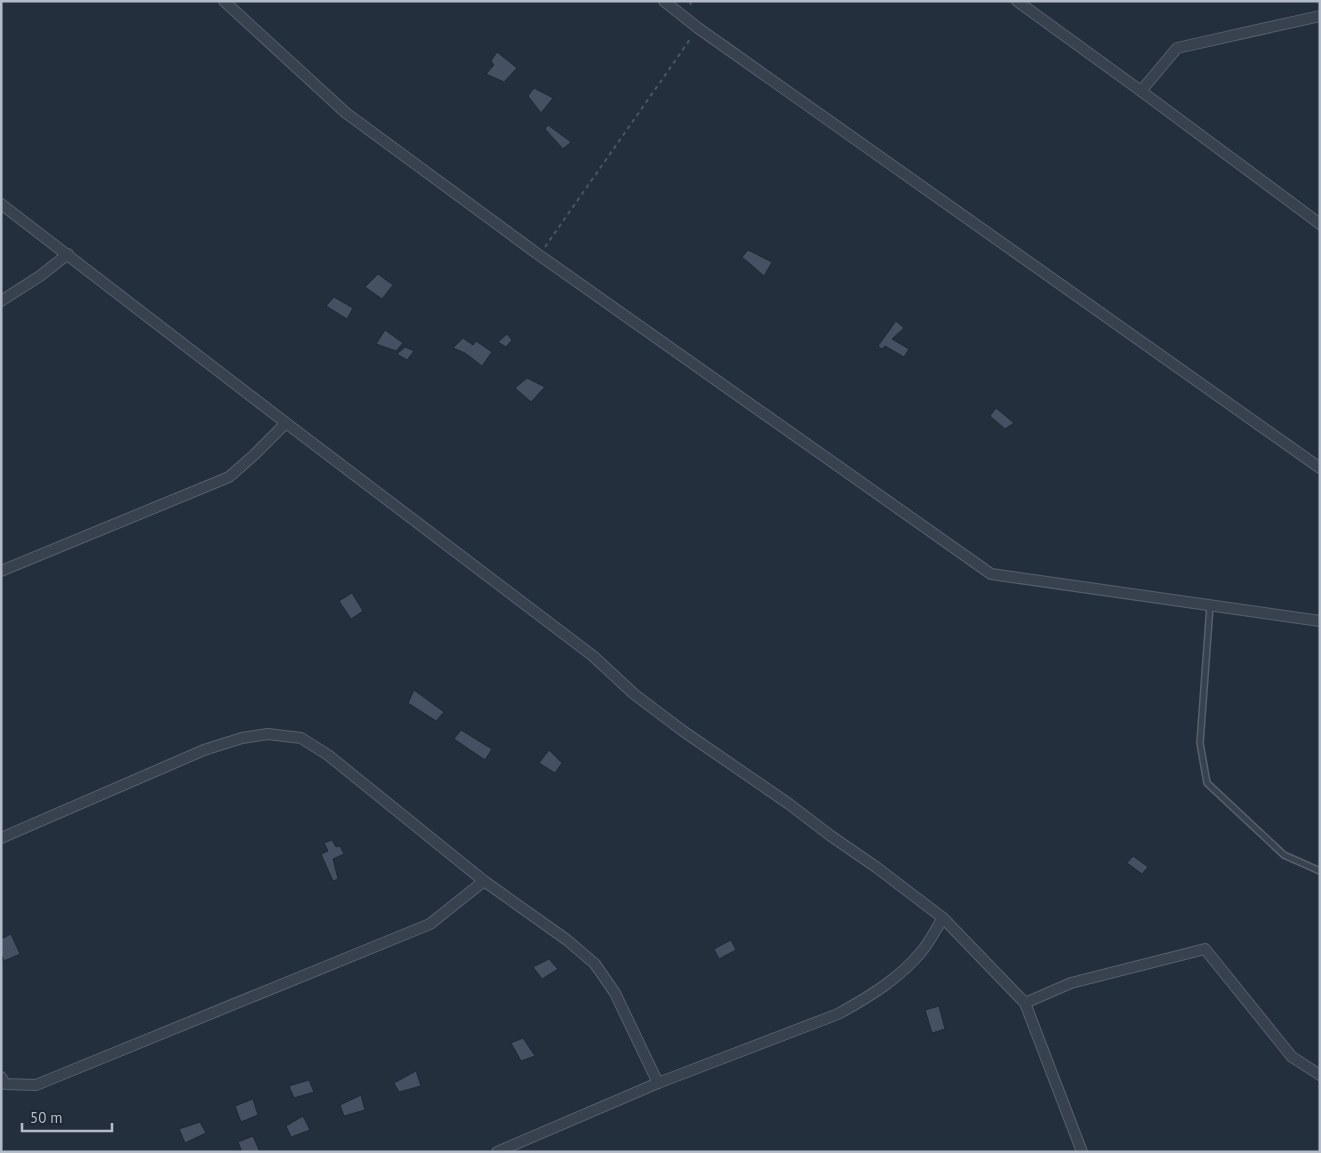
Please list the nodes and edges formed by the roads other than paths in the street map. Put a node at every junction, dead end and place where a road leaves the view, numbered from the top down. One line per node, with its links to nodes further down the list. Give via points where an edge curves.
1 (224, 1): 13 (street, via 346,113 539,255 991,574)
2 (664, 1): 11 (street)
3 (1017, 1): 5 (street)
4 (1320, 16): 5 (street, via 1177,48)
5 (1141, 91): 7 (street)
6 (1, 204): 8 (street)
7 (1320, 224)
8 (68, 254): 9 (street); 10 (street)
9 (1, 301)
10 (286, 423): 12 (street, via 229,477); 18 (street, via 593,656 634,694 683,731 789,804)
11 (1320, 468)
12 (1, 571)
13 (1210, 606): 14 (street); 16 (lane, via 1200,743 1207,783 1284,855)
14 (1320, 621)
15 (1, 838): 17 (street, via 204,750 268,734 301,738 328,755)
16 (1320, 871)
17 (484, 881): 21 (street, via 430,924 36,1085 5,1084); 22 (street, via 595,964 615,993)
18 (943, 918): 19 (street); 22 (street, via 923,950 905,969 865,999 814,1024)
19 (1025, 1003): 20 (street, via 1071,983 1206,949 1292,1057); 24 (street)
20 (1320, 1075)
21 (1, 1077)
22 (658, 1083): 23 (street)
23 (497, 1152)
24 (1082, 1152)

